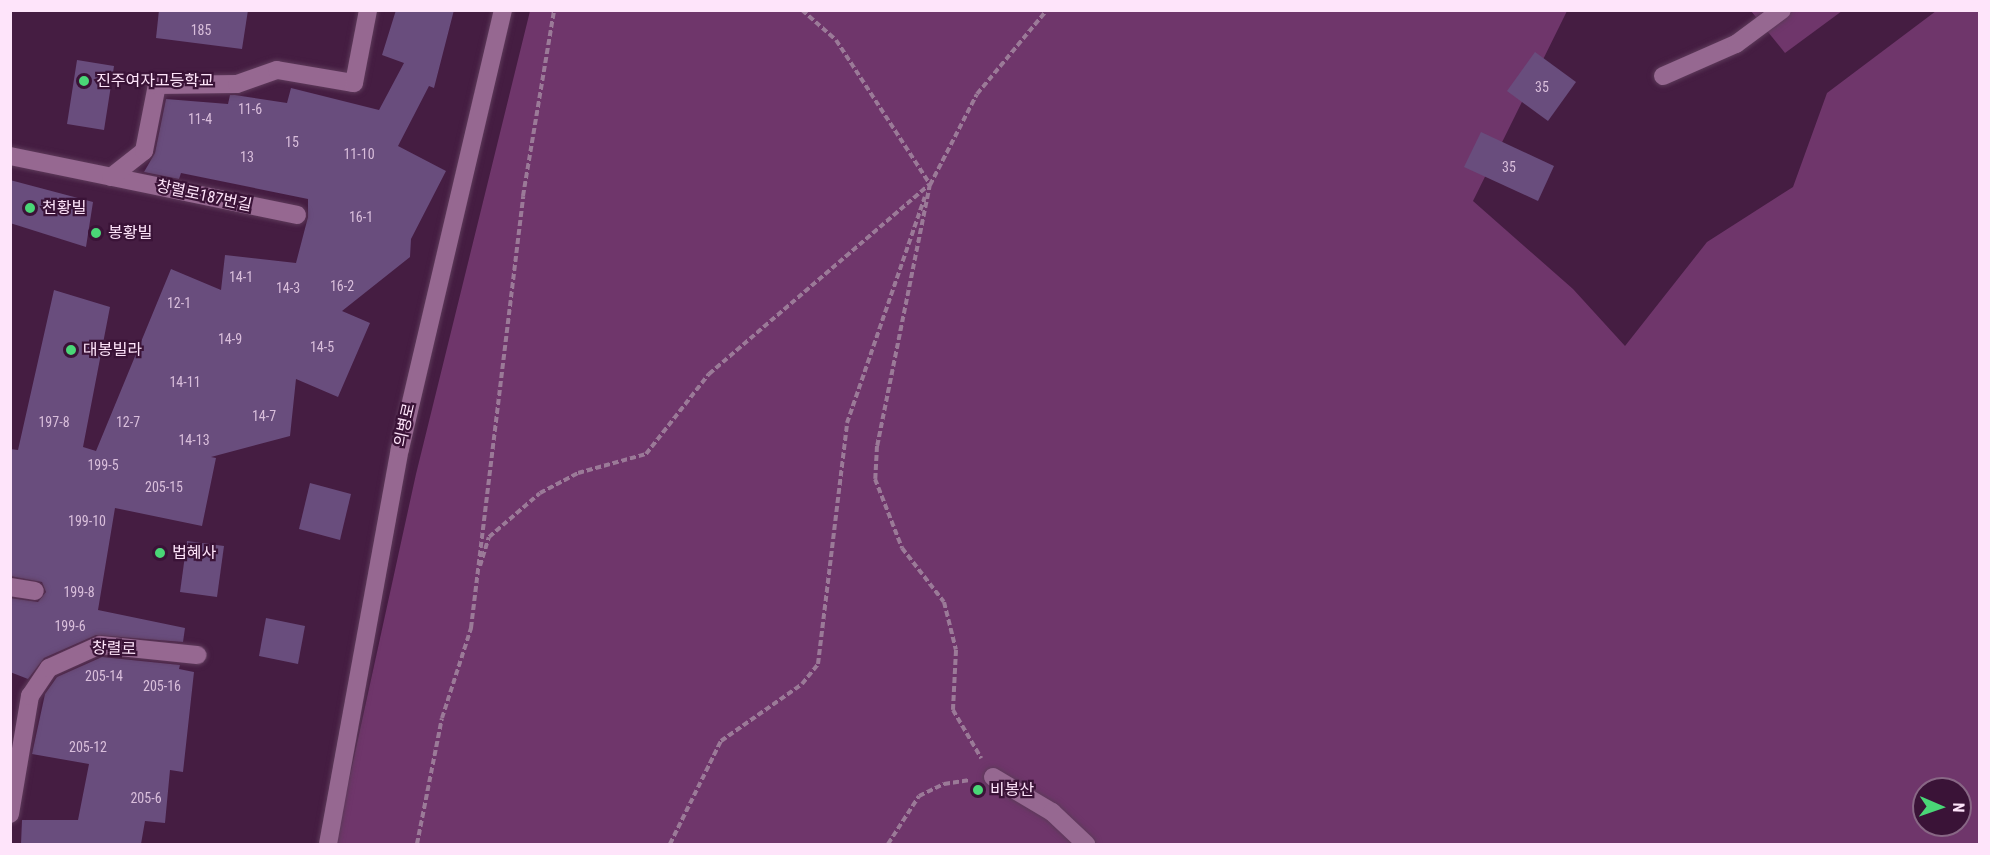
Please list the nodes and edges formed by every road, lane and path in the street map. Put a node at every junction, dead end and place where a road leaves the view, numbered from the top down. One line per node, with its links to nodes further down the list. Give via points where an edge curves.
1 (368, 10): 9 (street, via 354,83 277,70 237,84 157,85 144,151)
2 (503, 10): 18 (street, 의병로, via 400,449)
3 (554, 10): 12 (path, via 523,196)
4 (802, 10): 10 (path, via 836,40)
5 (1047, 10): 10 (path, via 977,94)
6 (1782, 10): 7 (street, via 1736,44)
7 (1663, 76)
8 (10, 156): 9 (street, 창렬로187번길)
9 (111, 177): 11 (street, 창렬로187번길)
10 (930, 184): 12 (path, via 709,374 646,454 578,473 513,514 489,537); 16 (path, via 877,446 875,479 902,548 944,602 956,650 953,710); 20 (path, via 847,423 818,664 802,684 721,741)
11 (297, 215)
12 (477, 578): 19 (path, via 471,628 442,718)
13 (10, 587): 14 (street)
14 (35, 591)
15 (197, 655): 17 (street, 창렬로, via 100,645 49,668 30,696)
16 (993, 777): 21 (path, via 929,788 910,806); 22 (street, via 1052,812)
17 (10, 814)
18 (328, 844)
19 (417, 844)
20 (670, 844)
21 (888, 844)
22 (1086, 844)

